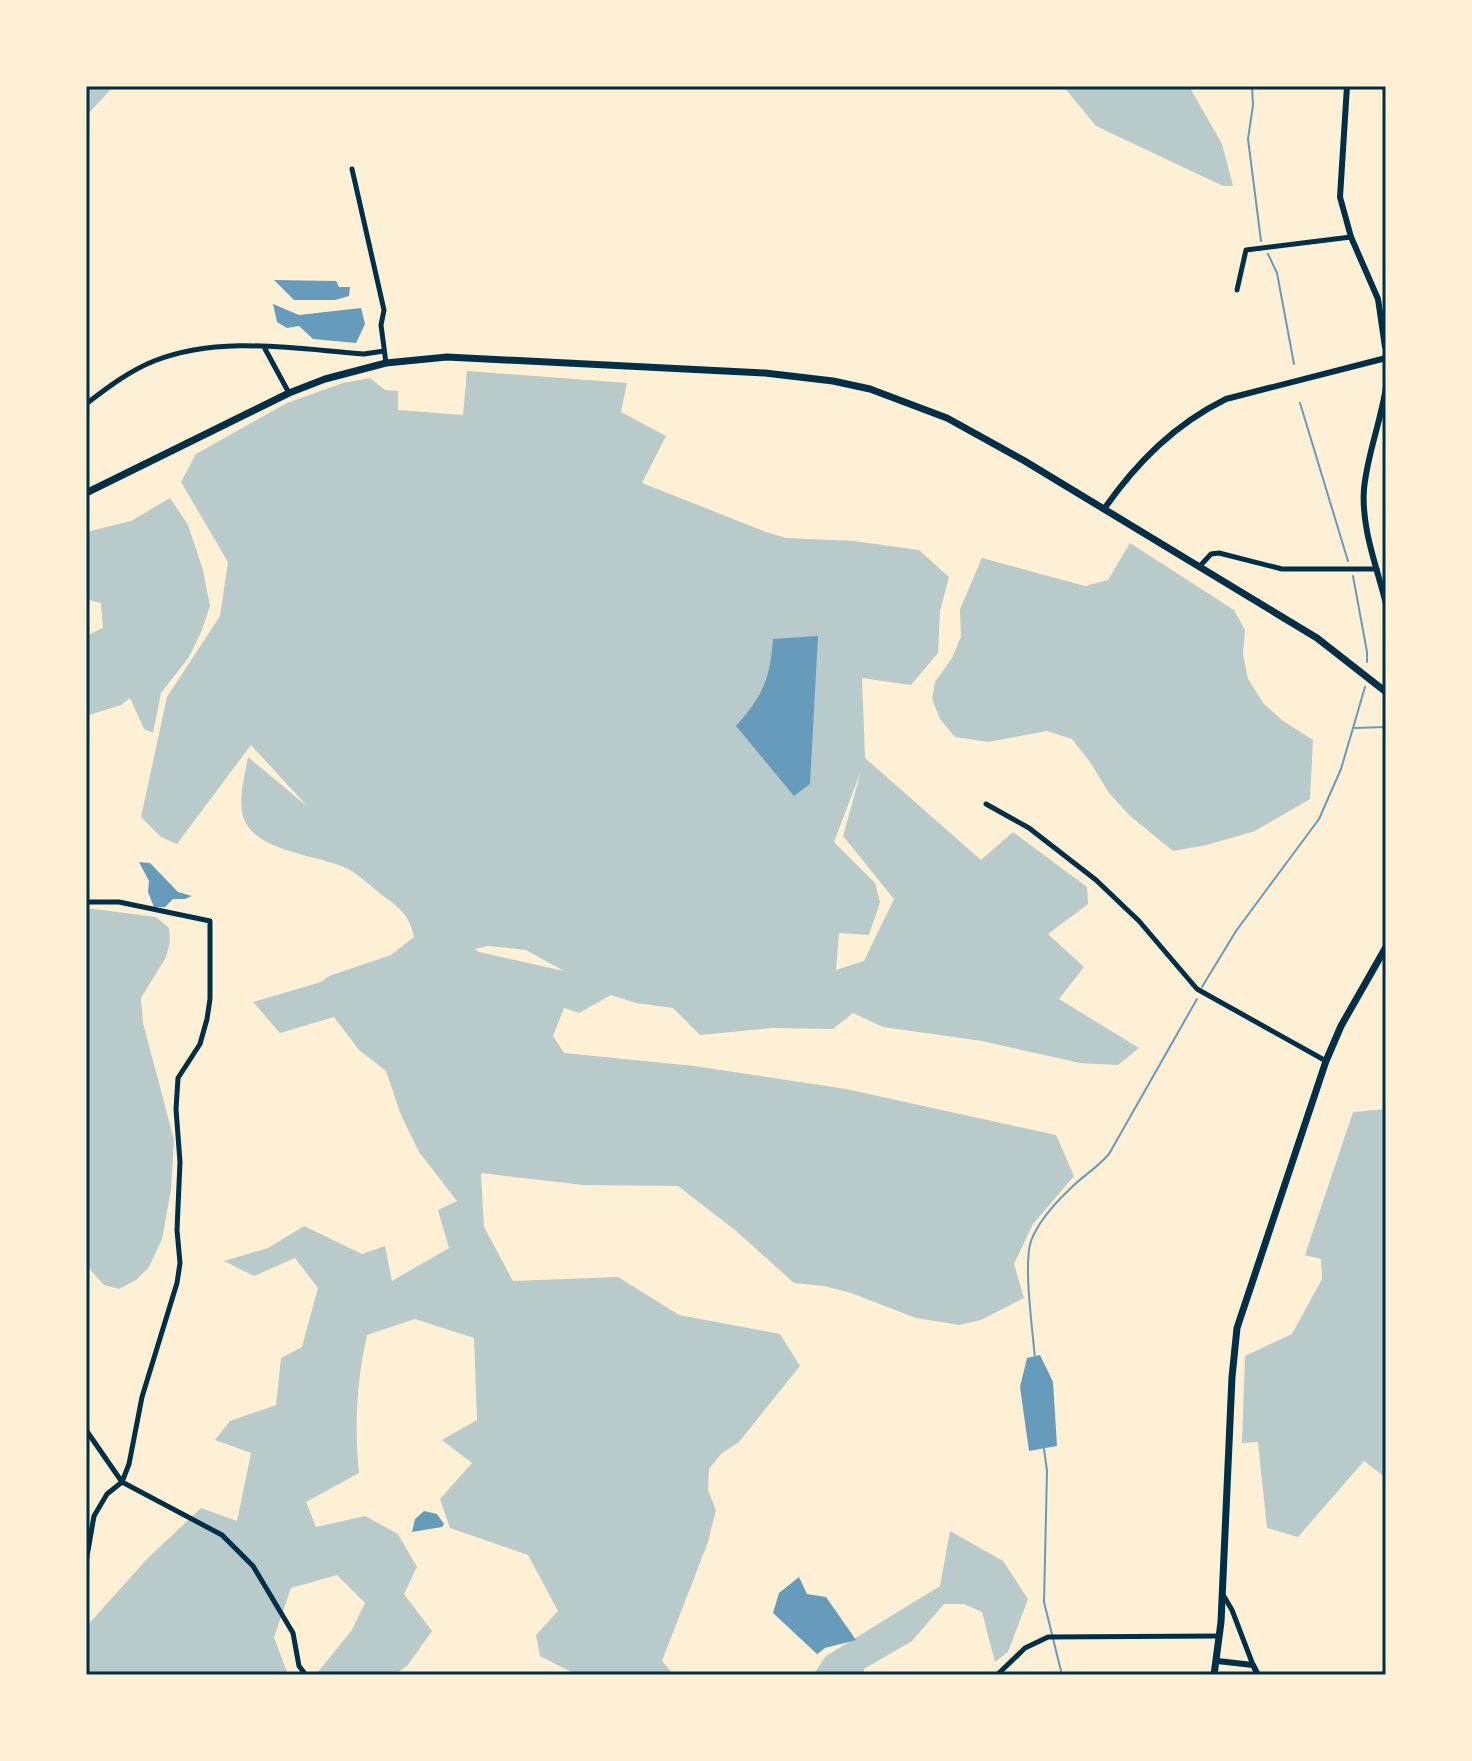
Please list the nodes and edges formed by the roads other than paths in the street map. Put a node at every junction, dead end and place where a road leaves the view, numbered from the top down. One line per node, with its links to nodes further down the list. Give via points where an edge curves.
1 (1347, 86): 3 (street, via 1339,178)
2 (352, 169): 7 (street, via 384,310)
3 (1351, 237): 4 (street, via 1246,250); 6 (street, via 1378,299)
4 (1237, 290)
5 (264, 347): 7 (street); 11 (street); 12 (street, via 218,346 154,361)
6 (1385, 347)
7 (384, 351): 9 (street)
8 (1386, 358): 14 (street, via 1205,409 1165,437)
9 (386, 363): 11 (main road); 14 (main road, via 447,357 833,381 947,418)
10 (1386, 387): 16 (street, via 1364,492)
11 (289, 393): 13 (main road)
12 (86, 404)
13 (86, 493)
14 (1104, 509): 15 (main road)
15 (1200, 566): 16 (street, via 1219,553 1282,569); 18 (main road, via 1317,638)
16 (1377, 569): 17 (street)
17 (1386, 604)
18 (1386, 692)
19 (986, 804): 22 (street, via 1029,828 1096,880 1197,989)
20 (86, 902): 24 (street, via 119,902 210,921 207,1019 200,1044 178,1078 177,1283)
21 (1386, 947): 22 (main road)
22 (1326, 1061): 26 (main road, via 1237,1328)
23 (86, 1430): 24 (street)
24 (122, 1482): 25 (street, via 94,1516); 30 (street, via 222,1535 253,1566 293,1633 299,1666)
25 (86, 1562)
26 (1222, 1592): 27 (main road); 29 (street)
27 (1219, 1636): 28 (main road); 31 (street, via 1052,1636 1025,1648)
28 (1217, 1661): 29 (street); 32 (main road)
29 (1253, 1665): 33 (street)
30 (306, 1675)
31 (997, 1675)
32 (1214, 1675)
33 (1258, 1675)

